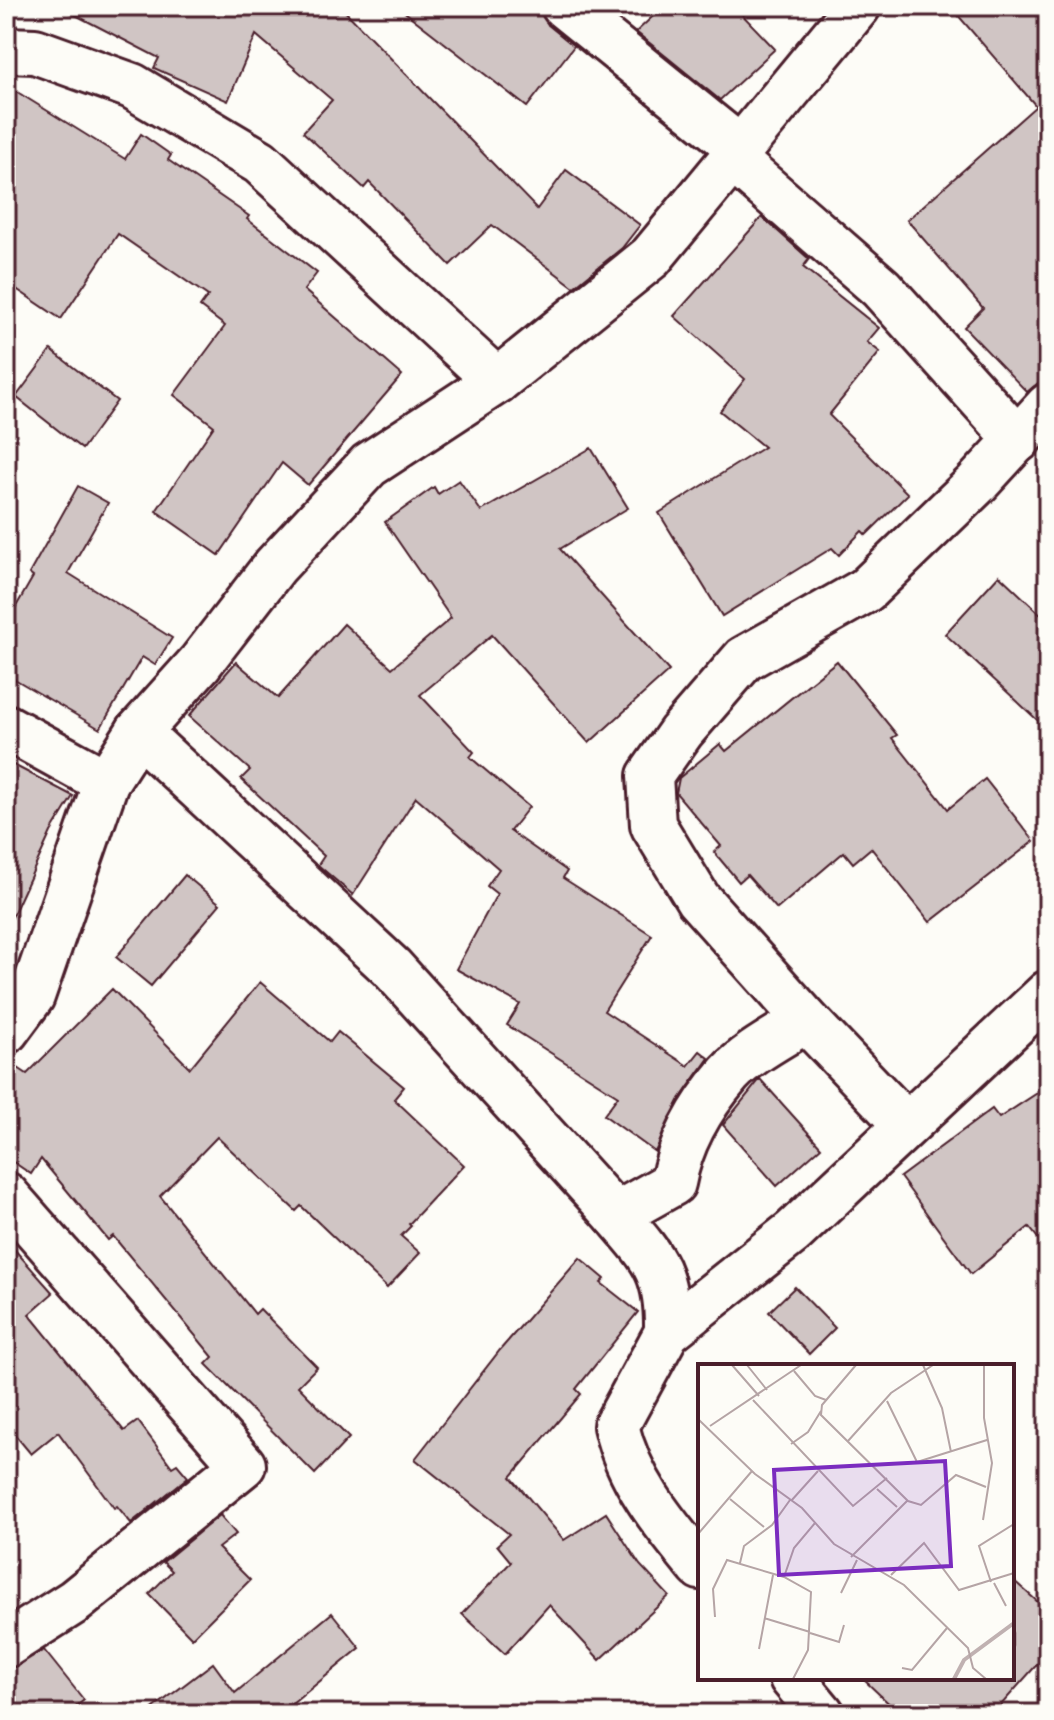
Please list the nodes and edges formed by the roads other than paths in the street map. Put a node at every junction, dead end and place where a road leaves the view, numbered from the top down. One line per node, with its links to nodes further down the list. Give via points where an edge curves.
1 (564, 6): 4 (street)
2 (858, 6): 4 (street)
3 (6, 50): 5 (street, via 35,51 132,86 260,162)
4 (737, 154): 5 (street, via 651,257); 7 (street, via 881,288)
5 (497, 381): 9 (street, via 369,465 275,566)
6 (1048, 406): 7 (street)
7 (1018, 440): 12 (street, via 866,590 744,659 650,776 653,825 698,899)
8 (6, 727): 10 (street)
9 (138, 732): 10 (street); 16 (street, via 391,967)
10 (106, 782): 13 (street, via 32,996)
11 (1048, 993): 14 (street)
12 (806, 1020): 14 (street); 16 (street, via 731,1072 694,1125 677,1158 673,1183)
13 (6, 1031)
14 (906, 1125): 17 (street, via 793,1232)
15 (6, 1195): 19 (street, via 243,1465 75,1601)
16 (616, 1215): 17 (street, via 650,1254 667,1294)
17 (667, 1332): 18 (street, via 616,1426 624,1460)
18 (698, 1564)
19 (6, 1645)
20 (794, 1680): 21 (street)
21 (822, 1714)

